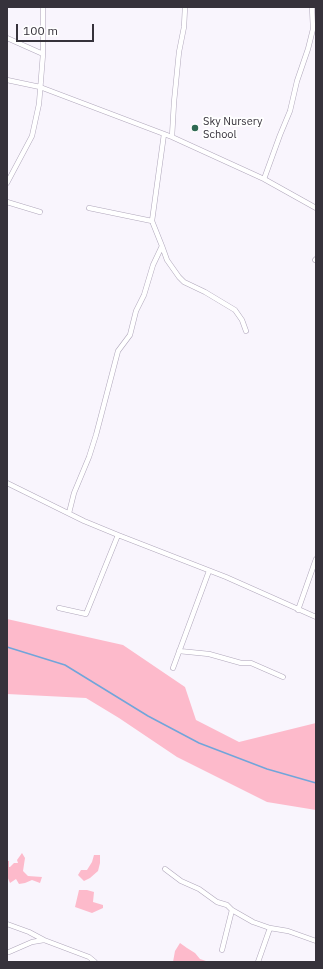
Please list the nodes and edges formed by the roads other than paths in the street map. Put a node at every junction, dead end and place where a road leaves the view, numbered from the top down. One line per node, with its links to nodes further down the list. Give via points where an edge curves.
1 (43, 7): 5 (street)
2 (185, 7): 9 (street)
3 (312, 7): 10 (street, via 312,34 308,49 290,111)
4 (7, 38): 5 (street)
5 (43, 54): 7 (street)
6 (7, 80): 7 (street)
7 (40, 88): 8 (street); 11 (street, via 32,136)
8 (164, 134): 9 (street); 16 (street)
9 (172, 137): 10 (street)
10 (264, 179): 14 (street)
11 (7, 183)
12 (7, 202): 15 (street)
13 (89, 208): 16 (street)
14 (316, 208)
15 (40, 212)
16 (152, 222): 17 (street)
17 (162, 246): 18 (street, via 167,260 179,277 235,310); 20 (street, via 152,265 130,335 118,351 96,435)
18 (246, 331)
19 (7, 483): 20 (street)
20 (69, 513): 21 (street)
21 (118, 535): 23 (street); 24 (street, via 86,614)
22 (316, 559): 25 (street)
23 (210, 571): 25 (street); 27 (street)
24 (59, 608)
25 (298, 610): 26 (street)
26 (316, 617)
27 (179, 651): 28 (street); 29 (street, via 251,663)
28 (174, 668)
29 (283, 677)
30 (165, 869): 31 (street)
31 (232, 910): 33 (street); 36 (street)
32 (7, 924): 34 (street)
33 (270, 928): 35 (street, via 288,931); 39 (street)
34 (44, 940): 37 (street); 38 (street, via 89,957)
35 (316, 941)
36 (222, 950)
37 (8, 952)
38 (95, 962)
39 (258, 962)

